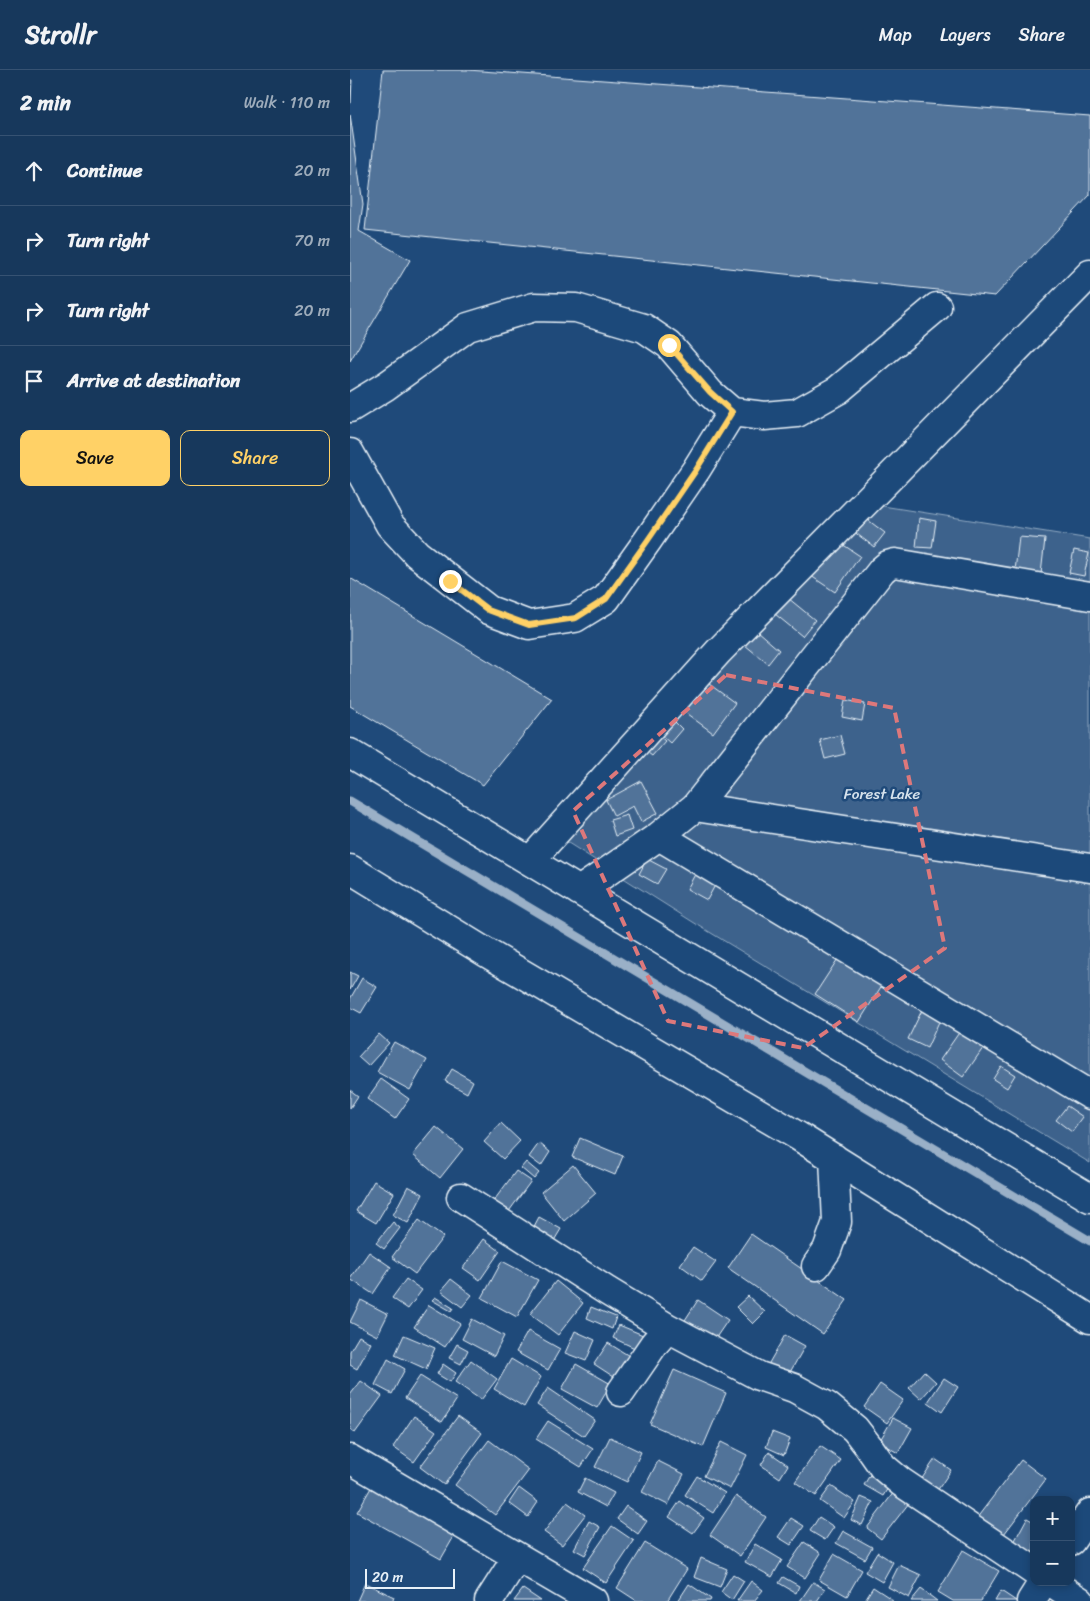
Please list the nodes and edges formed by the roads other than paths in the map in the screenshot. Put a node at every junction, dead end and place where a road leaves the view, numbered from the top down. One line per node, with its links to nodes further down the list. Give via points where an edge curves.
1 (1090, 274): 10 (street, via 718,652)
2 (937, 307): 4 (street, via 838,390 797,413 764,416)
3 (350, 408): 4 (street, via 468,327 534,307 576,308 644,328 669,345)
4 (732, 412): 5 (street, via 606,599 576,618 529,625 488,610 417,554 390,525)
5 (350, 453)
6 (1090, 596): 8 (street, via 895,563 888,565)
7 (350, 753): 10 (street)
8 (696, 807): 9 (street); 11 (street)
9 (659, 836): 13 (street); 14 (street)
10 (530, 861): 13 (street)
11 (1090, 868)
12 (350, 869): 15 (street)
13 (579, 891): 17 (street)
14 (1090, 1095)
15 (834, 1158): 18 (street, via 838,1222 827,1250); 19 (street)
16 (461, 1197): 20 (street)
17 (1090, 1198)
18 (816, 1266)
19 (1090, 1319)
20 (668, 1328): 21 (street); 26 (street, via 759,1376 794,1388 827,1406 855,1429 883,1467 900,1482)
21 (620, 1392)
22 (350, 1459): 25 (street)
23 (1090, 1513): 24 (street)
24 (1075, 1534)
25 (517, 1557): 29 (street); 30 (street)
26 (1030, 1568)
27 (1040, 1586): 31 (street)
28 (1057, 1586): 32 (street)
29 (489, 1601)
30 (593, 1601)
31 (1031, 1601)
32 (1080, 1601)

